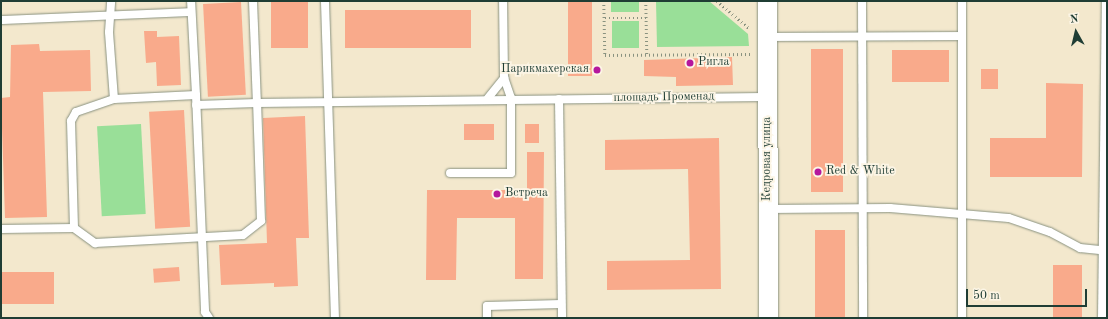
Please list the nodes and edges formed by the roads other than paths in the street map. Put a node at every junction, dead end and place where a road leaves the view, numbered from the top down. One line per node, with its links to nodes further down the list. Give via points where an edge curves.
1 (111, 1): 11 (lane)
2 (191, 1): 10 (lane)
3 (252, 1): 24 (lane)
4 (325, 1): 23 (lane)
5 (503, 1): 16 (lane)
6 (767, 1): 15 (street, Кедровая улица)
7 (862, 1): 13 (lane)
8 (962, 1): 14 (lane)
9 (1106, 1): 33 (lane)
10 (191, 12): 11 (lane); 17 (lane)
11 (110, 15): 12 (lane); 19 (lane)
12 (1, 20)
13 (862, 36): 14 (lane); 15 (lane); 27 (lane)
14 (962, 36): 29 (lane)
15 (768, 37): 18 (street, Кедровая улица)
16 (504, 78): 20 (lane); 21 (lane)
17 (196, 96): 19 (lane); 25 (lane)
18 (768, 97): 22 (lane, площадь Променад); 28 (street, Кедровая улица)
19 (114, 98): 30 (lane, via 76,112 71,121)
20 (488, 98): 21 (lane, площадь Променад); 23 (lane, площадь Променад)
21 (511, 98): 22 (lane, площадь Променад); 26 (lane, via 511,173)
22 (559, 99): 34 (lane)
23 (328, 100): 24 (lane, площадь Променад); 36 (lane)
24 (257, 103): 25 (lane, площадь Променад); 32 (lane, via 261,221 243,235)
25 (196, 105): 32 (lane)
26 (450, 174)
27 (864, 207): 28 (lane); 29 (lane); 40 (lane)
28 (768, 209): 39 (street, Кедровая улица)
29 (962, 214): 33 (lane, via 1009,218 1050,232 1080,248); 41 (lane)
30 (74, 228): 31 (lane); 32 (lane, via 95,243)
31 (1, 229)
32 (202, 237): 35 (lane, via 205,312)
33 (1105, 251): 42 (lane)
34 (562, 304): 37 (lane, via 487,306); 38 (lane)
35 (209, 318)
36 (335, 318)
37 (487, 318)
38 (562, 318)
39 (768, 318)
40 (863, 318)
41 (962, 318)
42 (1102, 318)

